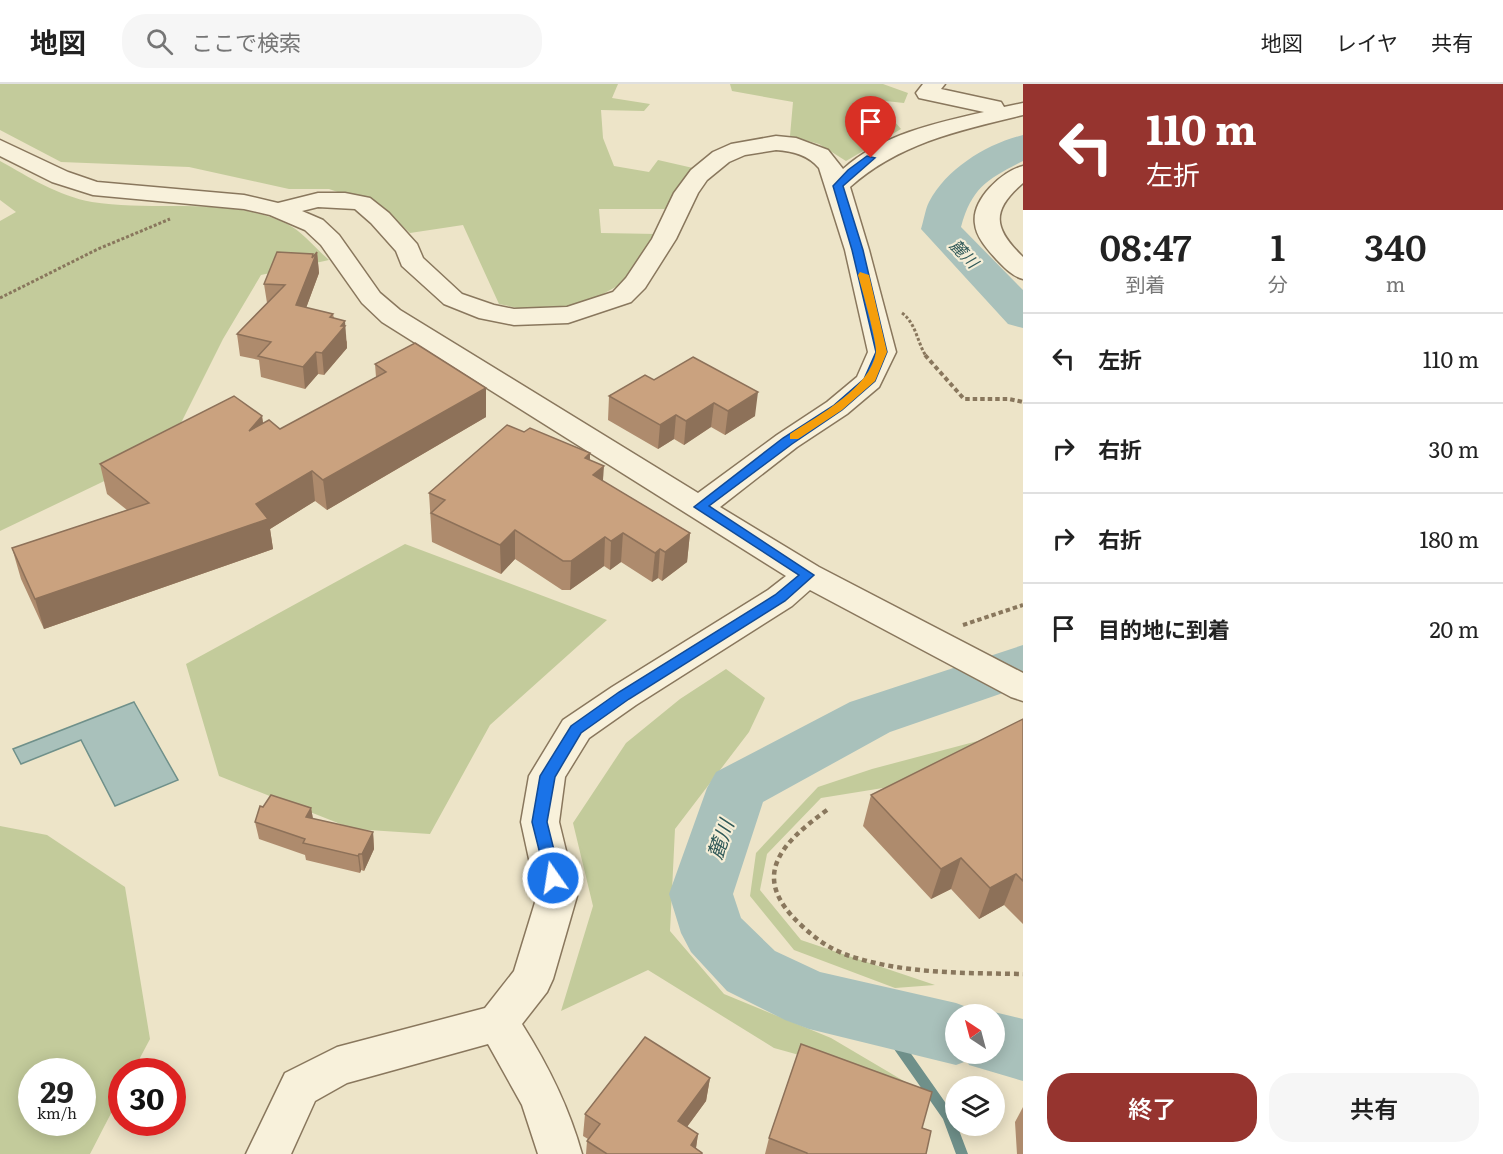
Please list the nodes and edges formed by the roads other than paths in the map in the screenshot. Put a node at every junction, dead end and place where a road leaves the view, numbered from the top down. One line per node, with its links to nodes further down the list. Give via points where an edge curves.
1 (933, 84): 2 (street, via 927,93)
2 (993, 107)
3 (1023, 109): 6 (street, via 938,129 891,146 851,172)
4 (0, 147): 7 (street, via 60,177 93,188 244,202)
5 (1023, 173): 8 (street, via 989,202 985,215 989,234)
6 (838, 186): 7 (street, via 830,166 820,155 796,145 760,144 721,157 693,184 664,239 636,283 622,297 567,315 539,317 488,312 453,299 419,270 408,249 362,203 318,200); 9 (street, via 882,352 869,381)
7 (278, 210): 9 (street, via 314,225 330,240 371,298 391,316)
8 (1023, 271)
9 (700, 507): 10 (street)
10 (808, 575): 11 (street); 12 (street, via 780,598 576,729 547,776 540,822 557,896 532,979)
11 (1023, 688)
12 (498, 1023): 13 (street, via 337,1066 309,1081 300,1087); 14 (street, via 530,1073)
13 (268, 1154)
14 (560, 1154)

